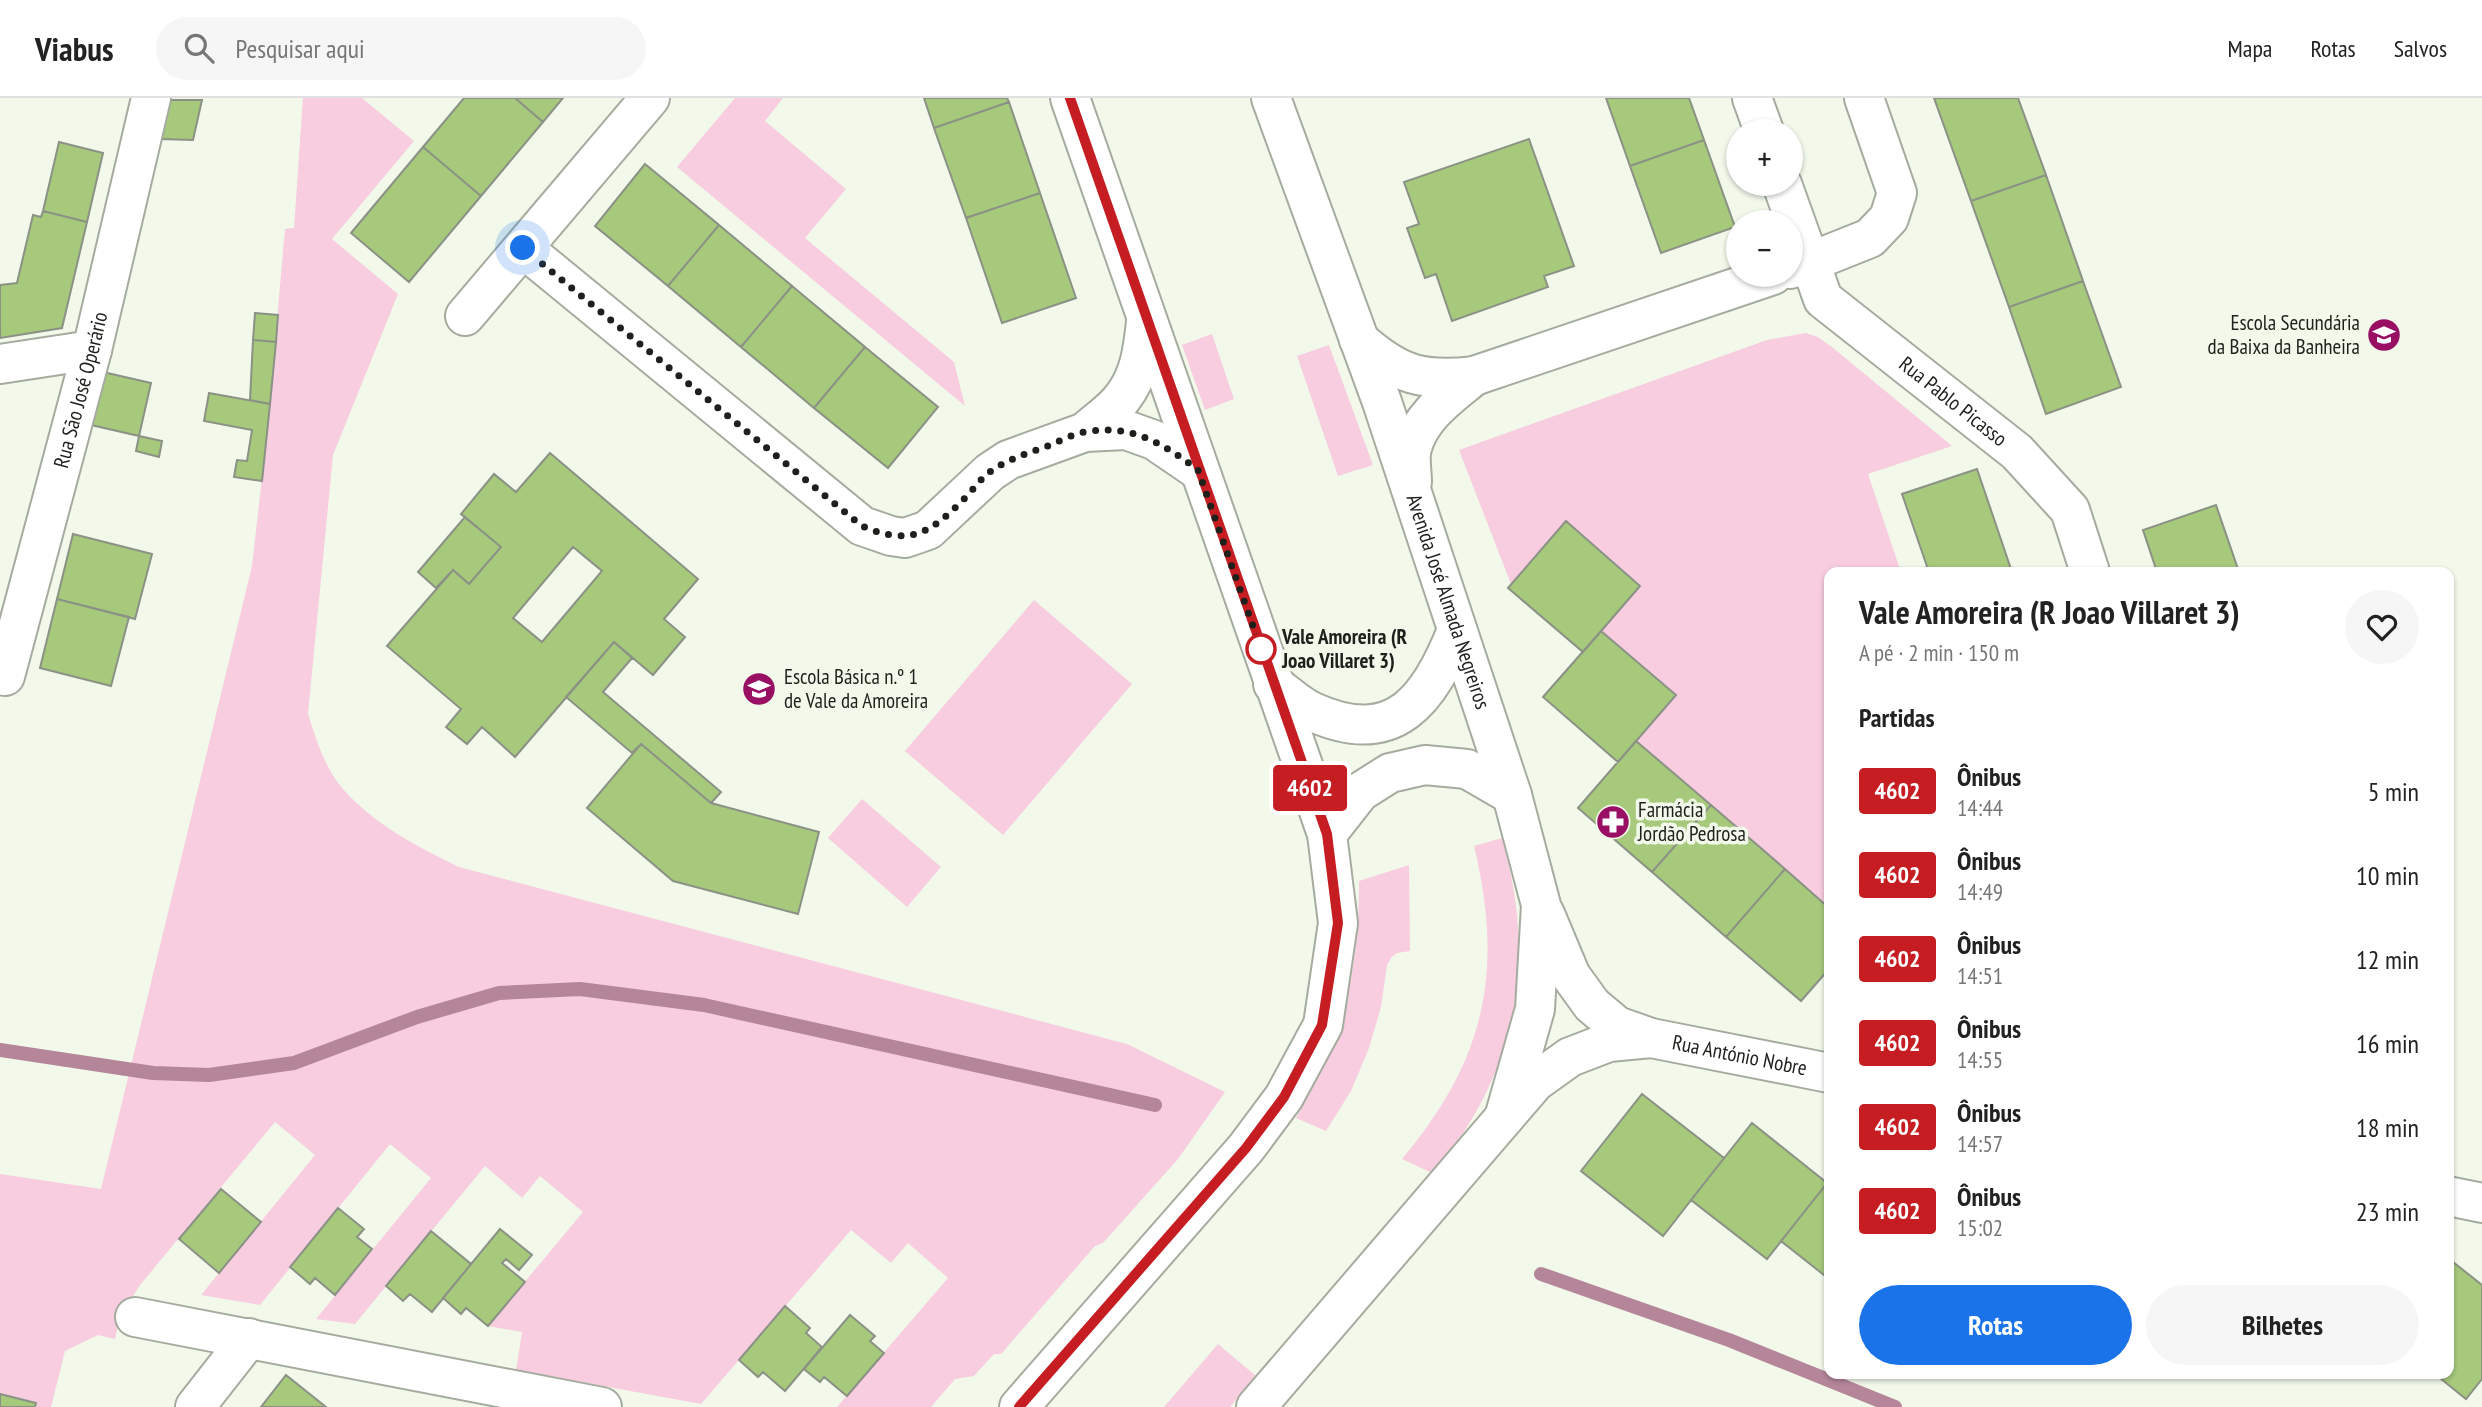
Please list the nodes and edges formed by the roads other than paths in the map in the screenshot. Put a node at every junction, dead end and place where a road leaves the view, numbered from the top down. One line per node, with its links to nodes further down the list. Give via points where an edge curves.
1 (151, 98): 15 (street, Rua São José Operário)
2 (650, 98): 8 (street)
3 (1070, 98): 13 (street)
4 (1271, 98): 14 (street, Avenida José Almada Negreiros)
5 (1752, 98): 7 (street)
6 (1864, 98): 9 (street, via 1897,193 1893,206 1870,238)
7 (1760, 119)
8 (523, 248): 12 (street); 18 (street, via 862,526 876,532 905,538 928,530 1008,460)
9 (1803, 265)
10 (1803, 270): 21 (street, Rua Pablo Picasso, via 1823,299 2017,452 2070,510)
11 (1737, 287): 17 (street)
12 (466, 316)
13 (1146, 321): 18 (street, via 1143,352 1123,398); 19 (street)
14 (1359, 340): 17 (street, via 1398,369 1445,379); 20 (street, Avenida José Almada Negreiros)
15 (92, 350): 16 (street); 23 (street, Rua São José Operário)
16 (0, 364)
17 (1474, 376): 20 (street, via 1435,408 1418,432 1411,450)
18 (1085, 432): 19 (street, via 1126,430 1154,440)
19 (1198, 470): 24 (street)
20 (1412, 495): 22 (street, Avenida José Almada Negreiros)
21 (2088, 567)
22 (1457, 630): 24 (street, via 1424,696 1401,715 1377,725 1346,723 1312,712); 25 (street, Avenida José Almada Negreiros)
23 (2, 675)
24 (1273, 684): 26 (street)
25 (1512, 795): 26 (street, via 1467,769 1424,765 1390,773 1360,792); 27 (street, Avenida José Almada Negreiros)
26 (1327, 834): 35 (street, via 1338,923 1322,1025 1284,1097 1246,1148)
27 (1541, 905): 28 (street, via 1571,976 1592,1005 1617,1026); 30 (street, Avenida José Almada Negreiros, via 1535,1009)
28 (1651, 1038): 29 (street, Rua António Nobre); 30 (street, via 1609,1042 1570,1057 1535,1082)
29 (1824, 1072)
30 (1504, 1118): 40 (street)
31 (2454, 1197): 32 (street)
32 (2482, 1203)
33 (135, 1317): 34 (street)
34 (248, 1338): 36 (street); 37 (street)
35 (1039, 1391): 39 (street)
36 (465, 1394): 38 (street)
37 (195, 1407)
38 (602, 1407)
39 (1019, 1407)
40 (1256, 1407)

